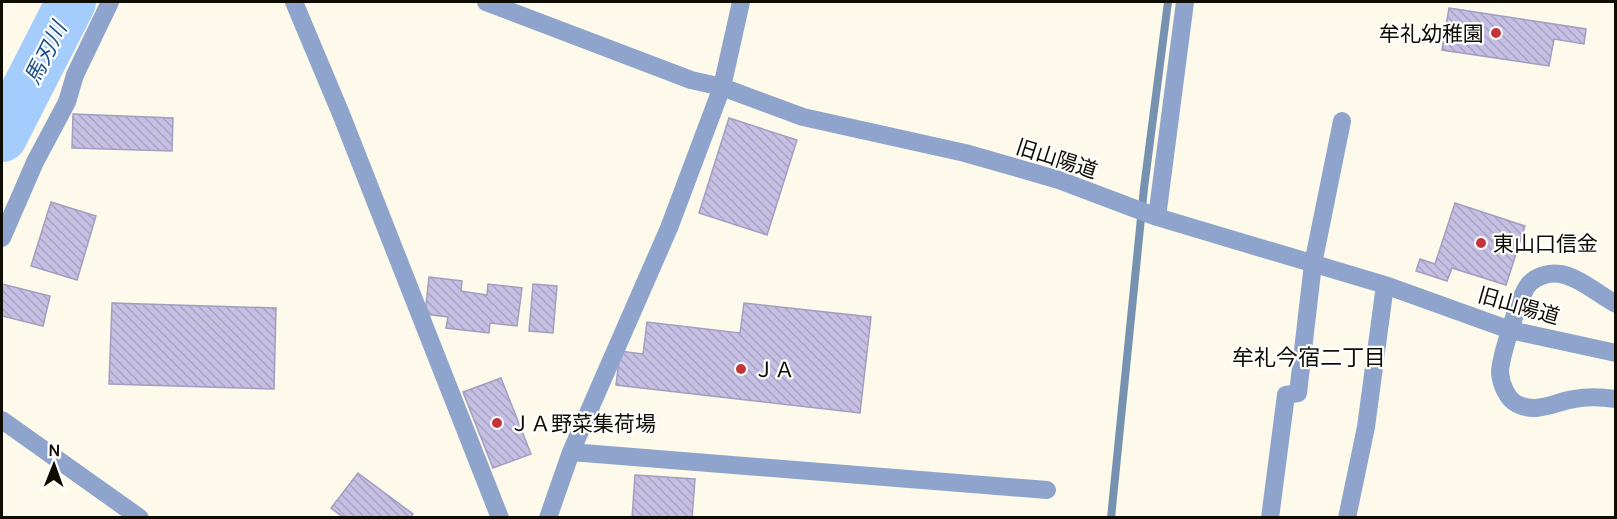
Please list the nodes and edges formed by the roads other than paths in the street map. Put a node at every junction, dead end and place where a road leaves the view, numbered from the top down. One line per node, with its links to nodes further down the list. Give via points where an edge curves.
1 (110, 2): 9 (street)
2 (294, 2): 20 (street)
3 (486, 2): 6 (street, 旧山陽道, via 692,80)
4 (741, 2): 6 (street)
5 (1185, 2): 8 (street)
6 (723, 87): 8 (street, 旧山陽道, via 803,117 965,153 1049,177); 17 (street, via 669,228)
7 (1342, 121): 10 (street)
8 (1157, 217): 10 (street, 旧山陽道)
9 (2, 238)
10 (1313, 264): 11 (street, 旧山陽道); 22 (street, via 1298,393 1286,395)
11 (1385, 285): 13 (street, 旧山陽道); 23 (street, via 1366,427)
12 (1616, 304): 13 (street, via 1570,276 1544,275 1523,291)
13 (1510, 330): 14 (street, 旧山陽道); 15 (street, via 1500,372 1505,392 1515,404 1530,408 1574,399)
14 (1616, 353)
15 (1616, 399)
16 (2, 420): 19 (street)
17 (571, 452): 18 (street); 21 (street)
18 (1047, 490)
19 (140, 518)
20 (500, 518)
21 (548, 518)
22 (1270, 518)
23 (1347, 518)

